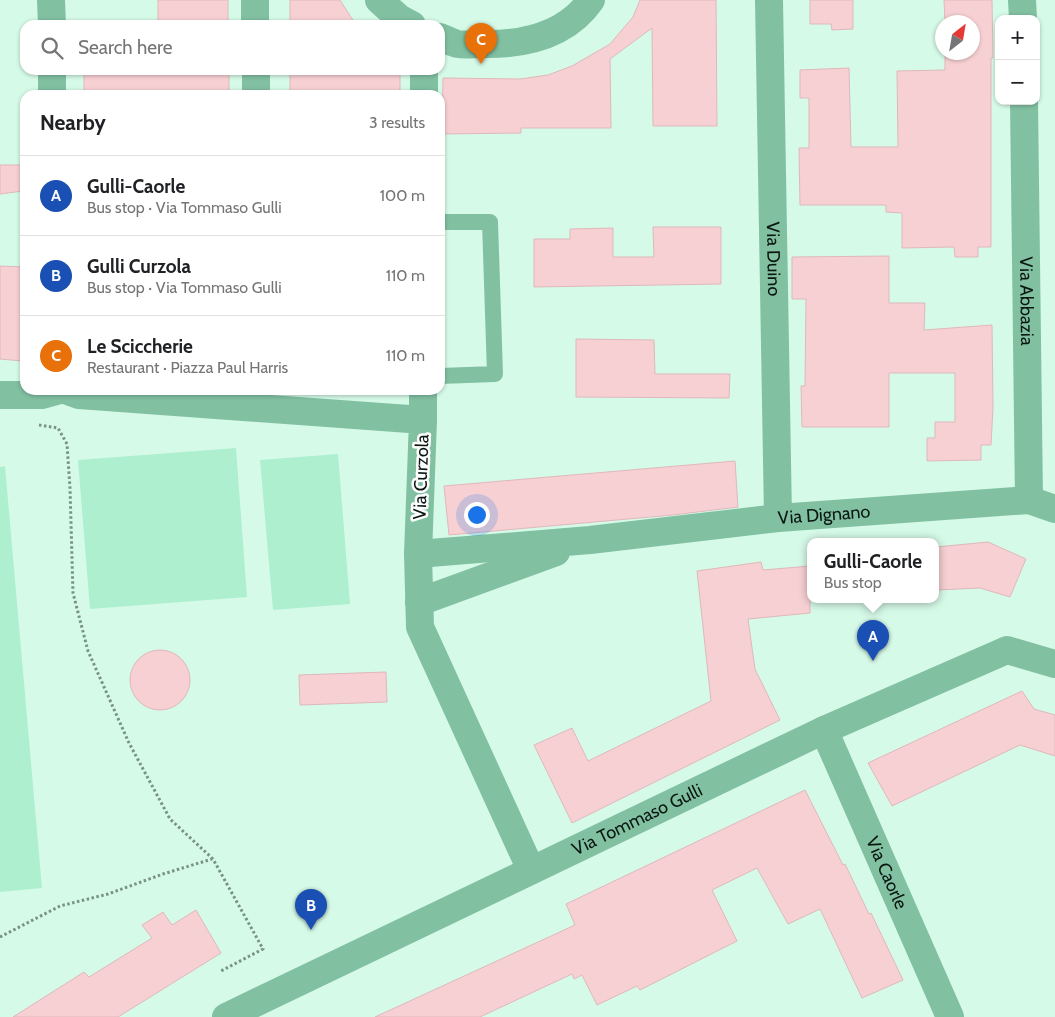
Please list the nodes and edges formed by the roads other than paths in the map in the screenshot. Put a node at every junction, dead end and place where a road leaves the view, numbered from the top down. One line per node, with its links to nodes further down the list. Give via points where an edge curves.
1 (52, 0): 8 (street)
2 (255, 0): 9 (street)
3 (380, 0): 10 (street)
4 (591, 0): 11 (street, via 563,27 537,39 510,44 458,44)
5 (769, 0): 30 (street, Via Duino)
6 (1022, 0): 7 (street)
7 (1022, 15)
8 (52, 20)
9 (255, 20)
10 (403, 20)
11 (445, 39)
12 (52, 75): 15 (street)
13 (256, 75): 16 (street)
14 (424, 75): 17 (street)
15 (52, 90)
16 (256, 90)
17 (424, 90)
18 (1024, 105): 28 (street, Via Abbazia)
19 (445, 222): 20 (lane, via 490,222 495,374)
20 (445, 376)
21 (0, 395): 22 (street)
22 (20, 395)
23 (20, 395): 24 (street)
24 (42, 395)
25 (79, 395): 26 (street, Via Curzola)
26 (261, 399): 27 (street, Via Curzola)
27 (423, 402): 32 (street, Via Curzola)
28 (1029, 500): 29 (street, Via Dignano); 30 (street, Via Dignano)
29 (1055, 509)
30 (778, 518): 31 (street, Via Dignano)
31 (590, 540): 32 (street, Via Dignano); 33 (street, Via Dignano)
32 (418, 554): 33 (street, Via Curzola)
33 (419, 602): 36 (street, Via Curzola, via 420,627)
34 (1055, 664): 35 (street, Via Tommaso Gulli, via 1008,650)
35 (824, 730): 36 (street, Via Tommaso Gulli); 38 (street, Via Caorle)
36 (531, 870): 37 (street, Via Tommaso Gulli)
37 (226, 1017)
38 (950, 1017)

